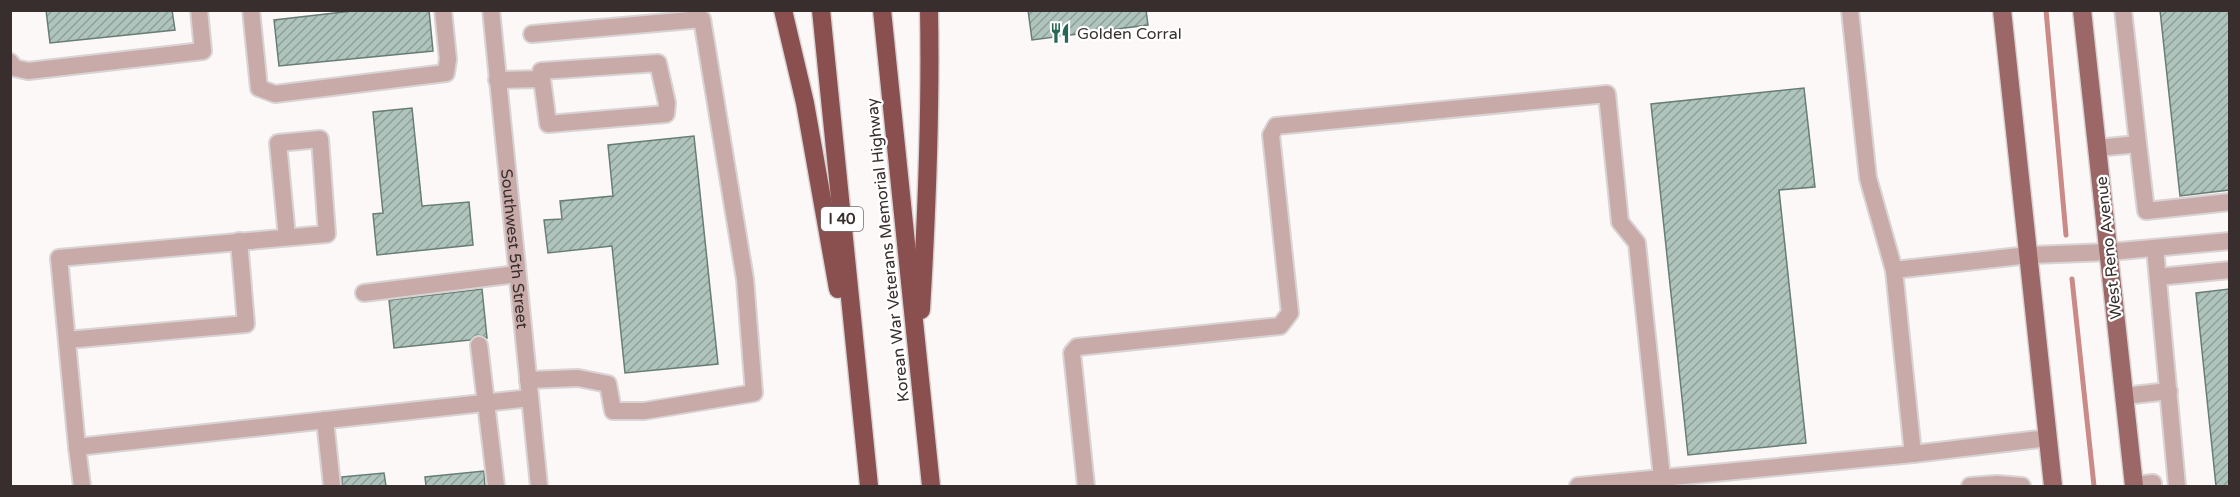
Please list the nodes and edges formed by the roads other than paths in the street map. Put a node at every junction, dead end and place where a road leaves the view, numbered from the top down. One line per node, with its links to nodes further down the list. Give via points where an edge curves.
1 (199, 10): 14 (street, via 203,51 28,71 15,69)
2 (251, 10): 3 (street, via 259,88 275,94 446,73)
3 (443, 10)
4 (491, 10): 16 (street, Southwest 5th Street)
5 (783, 10): 40 (highway, via 807,115)
6 (821, 10): 40 (highway, I 40)
7 (882, 10): 33 (highway, Korean War Veterans Memorial Highway)
8 (929, 10): 33 (highway, via 931,109)
9 (1850, 10): 26 (street, via 1868,178)
10 (2002, 10): 25 (main road)
11 (2082, 10): 18 (main road, West Reno Avenue)
12 (2123, 10): 17 (street)
13 (532, 34): 34 (street, via 702,19 745,279 754,393 644,411 613,411 608,384 578,378)
14 (10, 62)
15 (541, 75): 15 (street, via 548,124 666,114 668,103 658,63); 16 (street)
16 (497, 80): 28 (street, Southwest 5th Street)
17 (2138, 144): 18 (street); 19 (street, via 2146,211)
18 (2097, 148): 24 (main road, West Reno Avenue)
19 (2229, 202)
20 (287, 237): 20 (street, via 327,234 320,139 278,143); 22 (street)
21 (2229, 241): 23 (street)
22 (239, 242): 31 (street, via 246,324); 31 (street, via 59,258)
23 (2155, 248): 24 (street); 29 (street)
24 (2109, 252): 25 (street); 36 (main road, West Reno Avenue)
25 (2029, 255): 26 (street); 41 (main road)
26 (1894, 270): 43 (street)
27 (2229, 270): 29 (street)
28 (517, 274): 30 (street); 34 (street, Southwest 5th Street)
29 (2158, 277): 35 (street)
30 (364, 292)
31 (67, 340): 42 (street)
32 (479, 345): 38 (street)
33 (918, 366): 51 (highway, Korean War Veterans Memorial Highway)
34 (528, 380): 37 (street, Southwest 5th Street)
35 (2169, 391): 36 (street); 59 (street)
36 (2124, 396): 57 (main road, West Reno Avenue)
37 (530, 398): 38 (street); 49 (street, Southwest 5th Street)
38 (486, 403): 39 (street); 48 (street)
39 (325, 420): 42 (street); 47 (street)
40 (863, 427): 50 (highway, I 40)
41 (2048, 438): 43 (street); 56 (main road)
42 (77, 447): 46 (street)
43 (1913, 454): 44 (street)
44 (1662, 478): 52 (street, via 1637,243 1620,222 1607,94 1276,126 1271,135 1290,313 1280,326 1077,347 1072,353); 53 (street)
45 (1997, 485): 54 (street); 55 (street)
46 (82, 486)
47 (332, 486)
48 (496, 486)
49 (539, 486)
50 (869, 486)
51 (931, 486)
52 (1086, 486)
53 (1578, 486)
54 (1970, 486)
55 (2022, 486)
56 (2053, 486)
57 (2134, 486): 58 (street)
58 (2153, 486)
59 (2177, 486)

